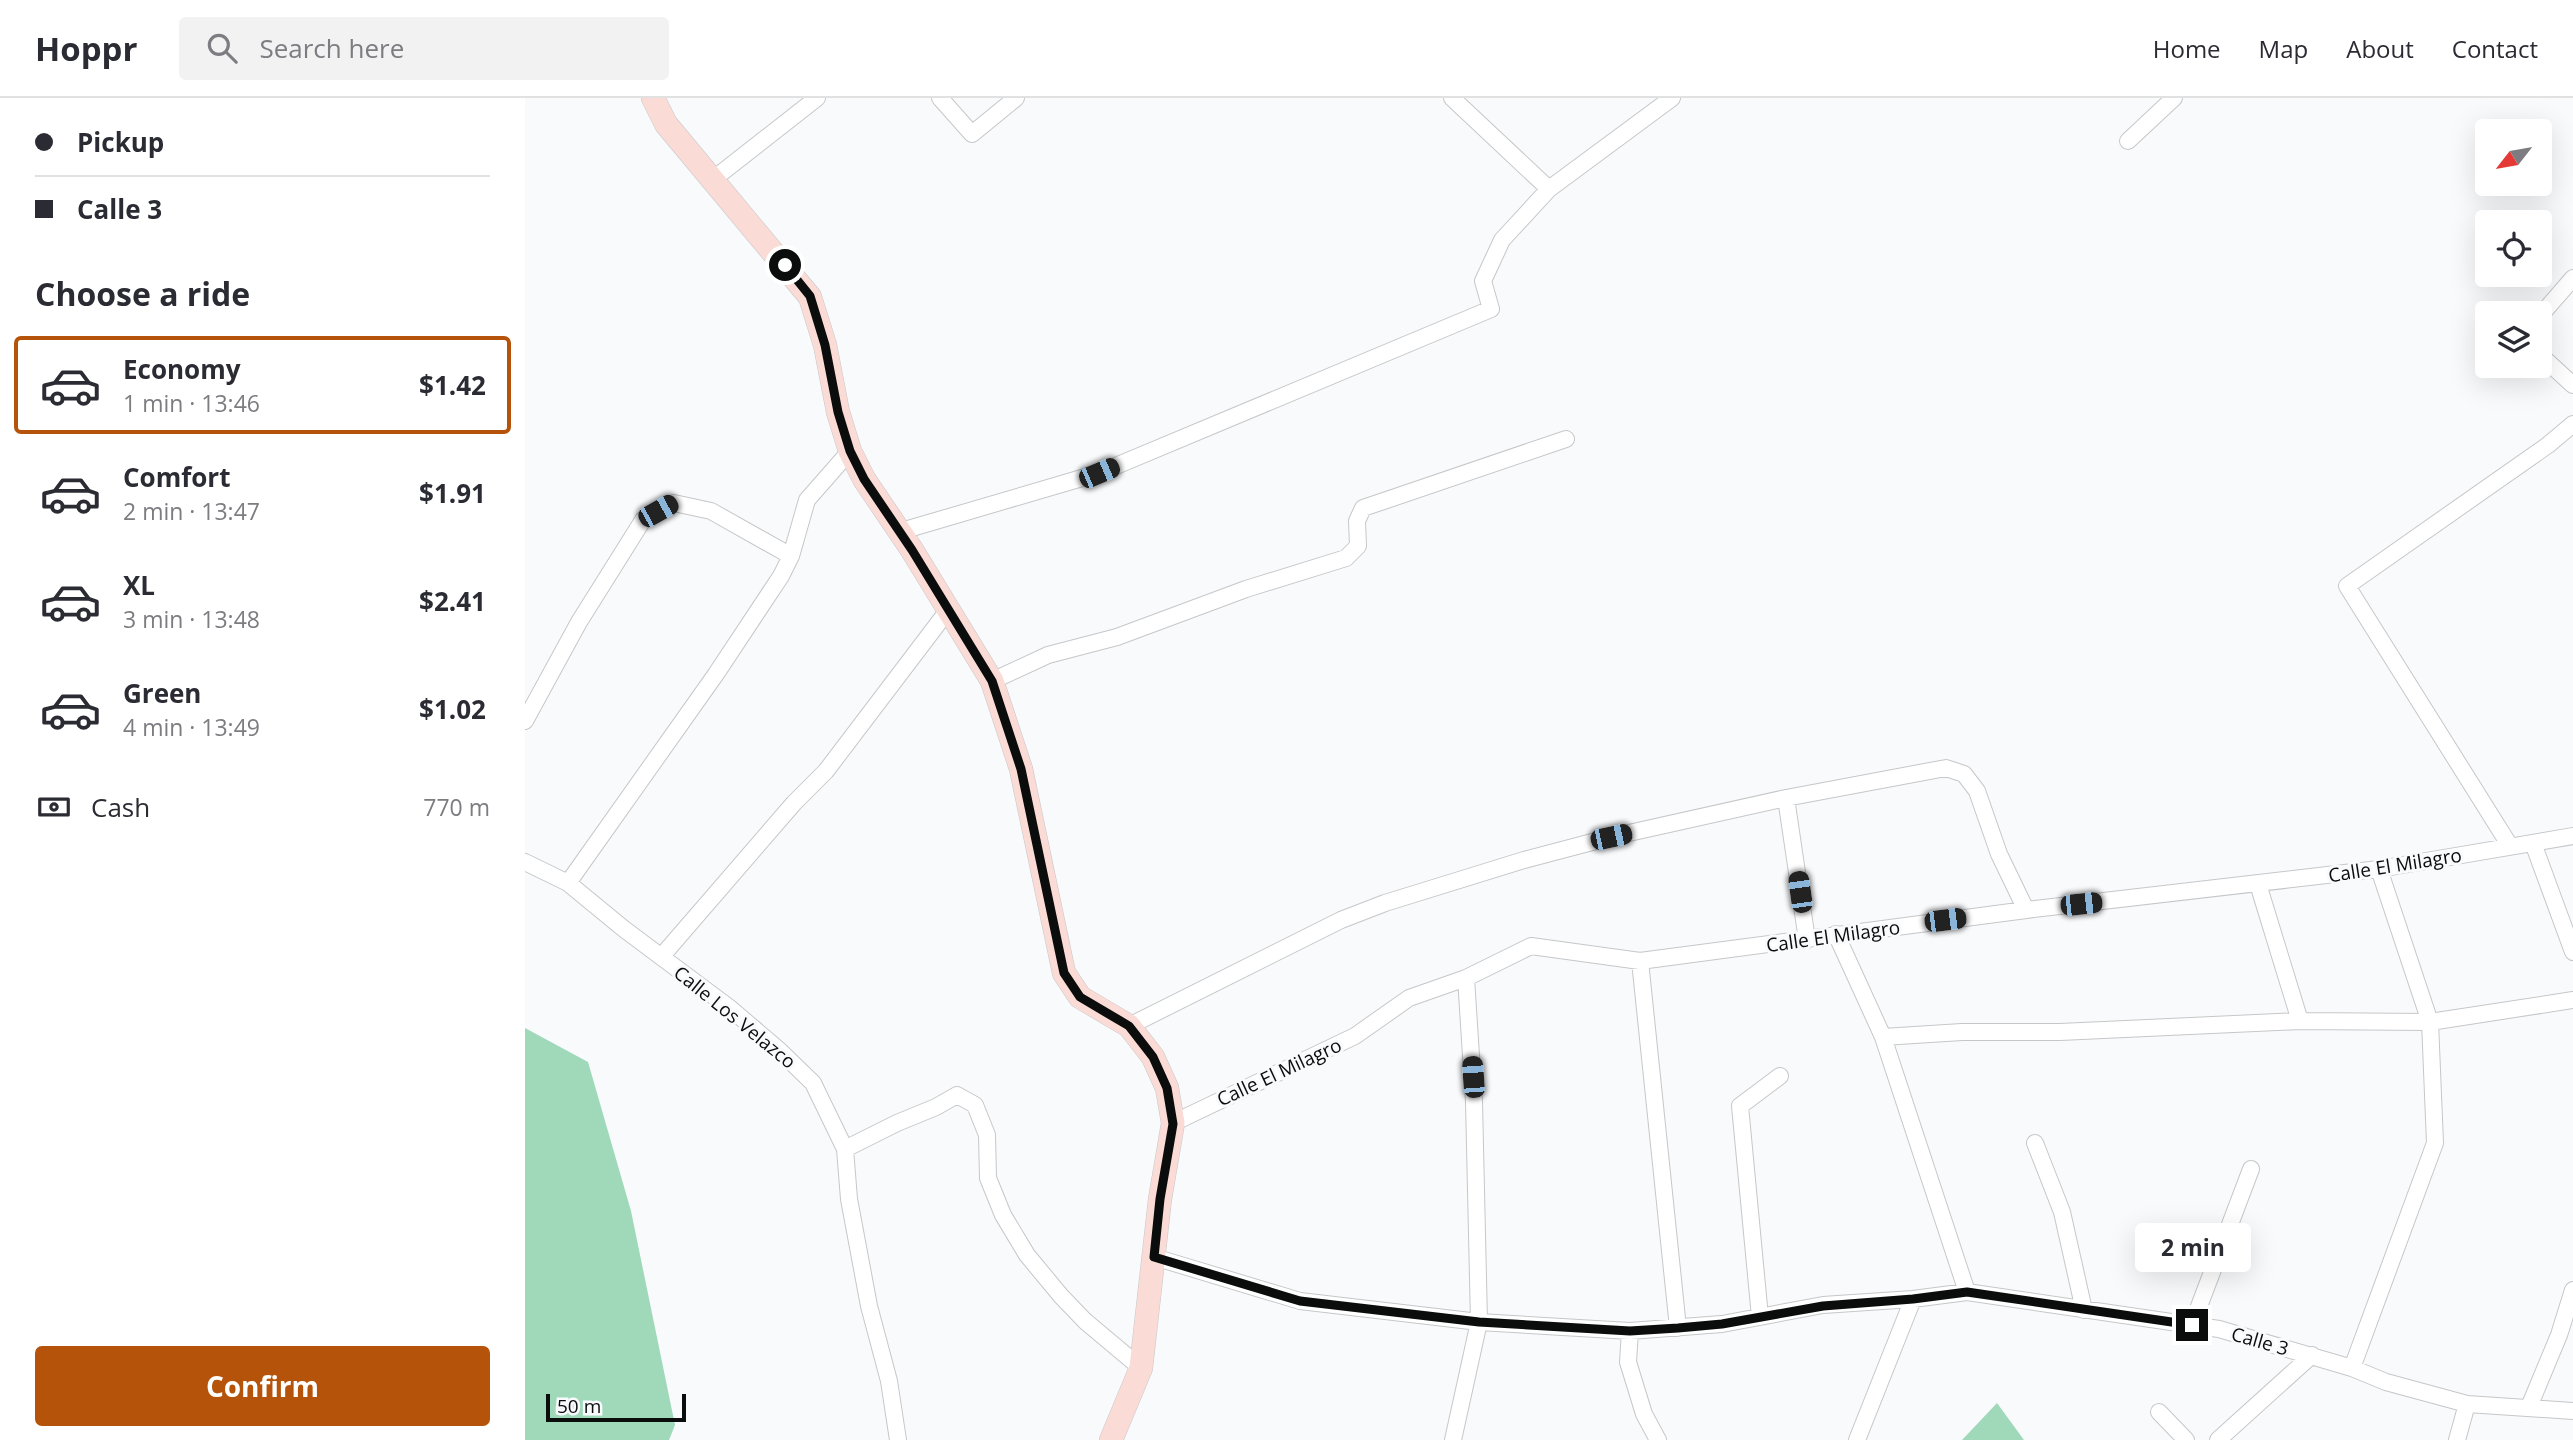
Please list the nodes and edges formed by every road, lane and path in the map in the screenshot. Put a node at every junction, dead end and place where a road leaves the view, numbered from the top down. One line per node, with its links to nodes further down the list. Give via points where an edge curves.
1 (653, 98): 9 (street, via 666,124)
2 (817, 98): 9 (street)
3 (940, 98): 4 (street, via 972,134)
4 (1016, 98)
5 (1452, 98): 10 (street)
6 (1672, 98): 10 (street)
7 (2174, 98): 8 (street)
8 (2129, 141)
9 (712, 181): 17 (street, via 810,296)
10 (1549, 189): 18 (street, via 1502,240 1483,281 1491,309 1099,473)
11 (2573, 278): 12 (street)
12 (2552, 302)
13 (2552, 365): 14 (street)
14 (2573, 384)
15 (2573, 424): 26 (street, via 2347,586)
16 (1566, 439): 21 (street, via 1363,508 1357,521 1358,546 1346,558 1117,637 1048,655)
17 (850, 451): 18 (street); 19 (street, via 807,500)
18 (898, 532): 20 (street)
19 (791, 556): 22 (street, via 712,511 674,503 643,520 579,622); 29 (street, via 716,674)
20 (949, 609): 21 (street); 35 (street, via 826,771)
21 (992, 681): 41 (street, via 1021,769 1064,973 1080,997)
22 (525, 721)
23 (1786, 799): 31 (street, via 1946,768 1959,771 1977,792 1999,854); 33 (street); 41 (street, via 1611,837 1385,902)
24 (2573, 836): 25 (street, Calle El Milagro)
25 (2533, 843): 26 (street, Calle El Milagro); 34 (street)
26 (2510, 846): 28 (street, Calle El Milagro)
27 (525, 862): 29 (street, Calle Los Velazco)
28 (2379, 869): 30 (street, Calle El Milagro); 40 (street)
29 (568, 883): 35 (street, Calle Los Velazco)
30 (2258, 884): 31 (street, Calle El Milagro); 39 (street)
31 (2027, 910): 32 (street, Calle El Milagro)
32 (1836, 934): 33 (street, Calle El Milagro); 42 (street)
33 (1807, 940): 36 (street, Calle El Milagro)
34 (2573, 952)
35 (661, 957): 46 (street, Calle Los Velazco, via 731,1009 813,1083)
36 (1640, 961): 37 (street, Calle El Milagro, via 1531,946); 56 (street)
37 (1466, 978): 44 (street, Calle El Milagro, via 1409,998 1355,1036); 54 (street)
38 (2573, 1000): 40 (street)
39 (2300, 1021): 40 (street); 42 (street)
40 (2430, 1022): 60 (street, via 2435,1143)
41 (1129, 1026): 44 (street, via 1153,1057 1167,1088)
42 (1883, 1037): 50 (street)
43 (1780, 1076): 53 (street, via 1740,1106)
44 (1173, 1124): 48 (street)
45 (2035, 1143): 52 (street, via 2062,1212)
46 (845, 1149): 59 (street, via 957,1094 975,1105 987,1135 988,1178 1027,1255 1085,1321); 65 (street, Calle Los Velazco, via 849,1199)
47 (2251, 1169): 55 (street)
48 (1154, 1257): 54 (street, Calle 3, via 1300,1301); 59 (street)
49 (2573, 1290): 62 (street)
50 (1967, 1292): 51 (street, Calle 3); 52 (street, Calle 3)
51 (1913, 1299): 53 (street, Calle 3, via 1823,1306); 69 (street)
52 (2084, 1310): 55 (street, Calle 3)
53 (1760, 1317): 56 (street, Calle 3)
54 (1479, 1322): 57 (street, Calle 3); 67 (street)
55 (2192, 1325): 58 (street, Calle 3)
56 (1678, 1328): 57 (street, Calle 3)
57 (1630, 1331): 68 (street, via 1628,1362 1644,1414)
58 (2312, 1355): 60 (street, Calle 3); 71 (street)
59 (1141, 1368): 66 (street)
60 (2352, 1368): 61 (street, Calle 3)
61 (2467, 1404): 62 (street, Calle 3); 72 (street)
62 (2529, 1407): 63 (street, Calle 3)
63 (2573, 1411)
64 (2159, 1412): 70 (street)
65 (898, 1440)
66 (1111, 1440)
67 (1453, 1440)
68 (1658, 1440)
69 (1857, 1440)
70 (2186, 1440)
71 (2218, 1440)
72 (2457, 1440)

